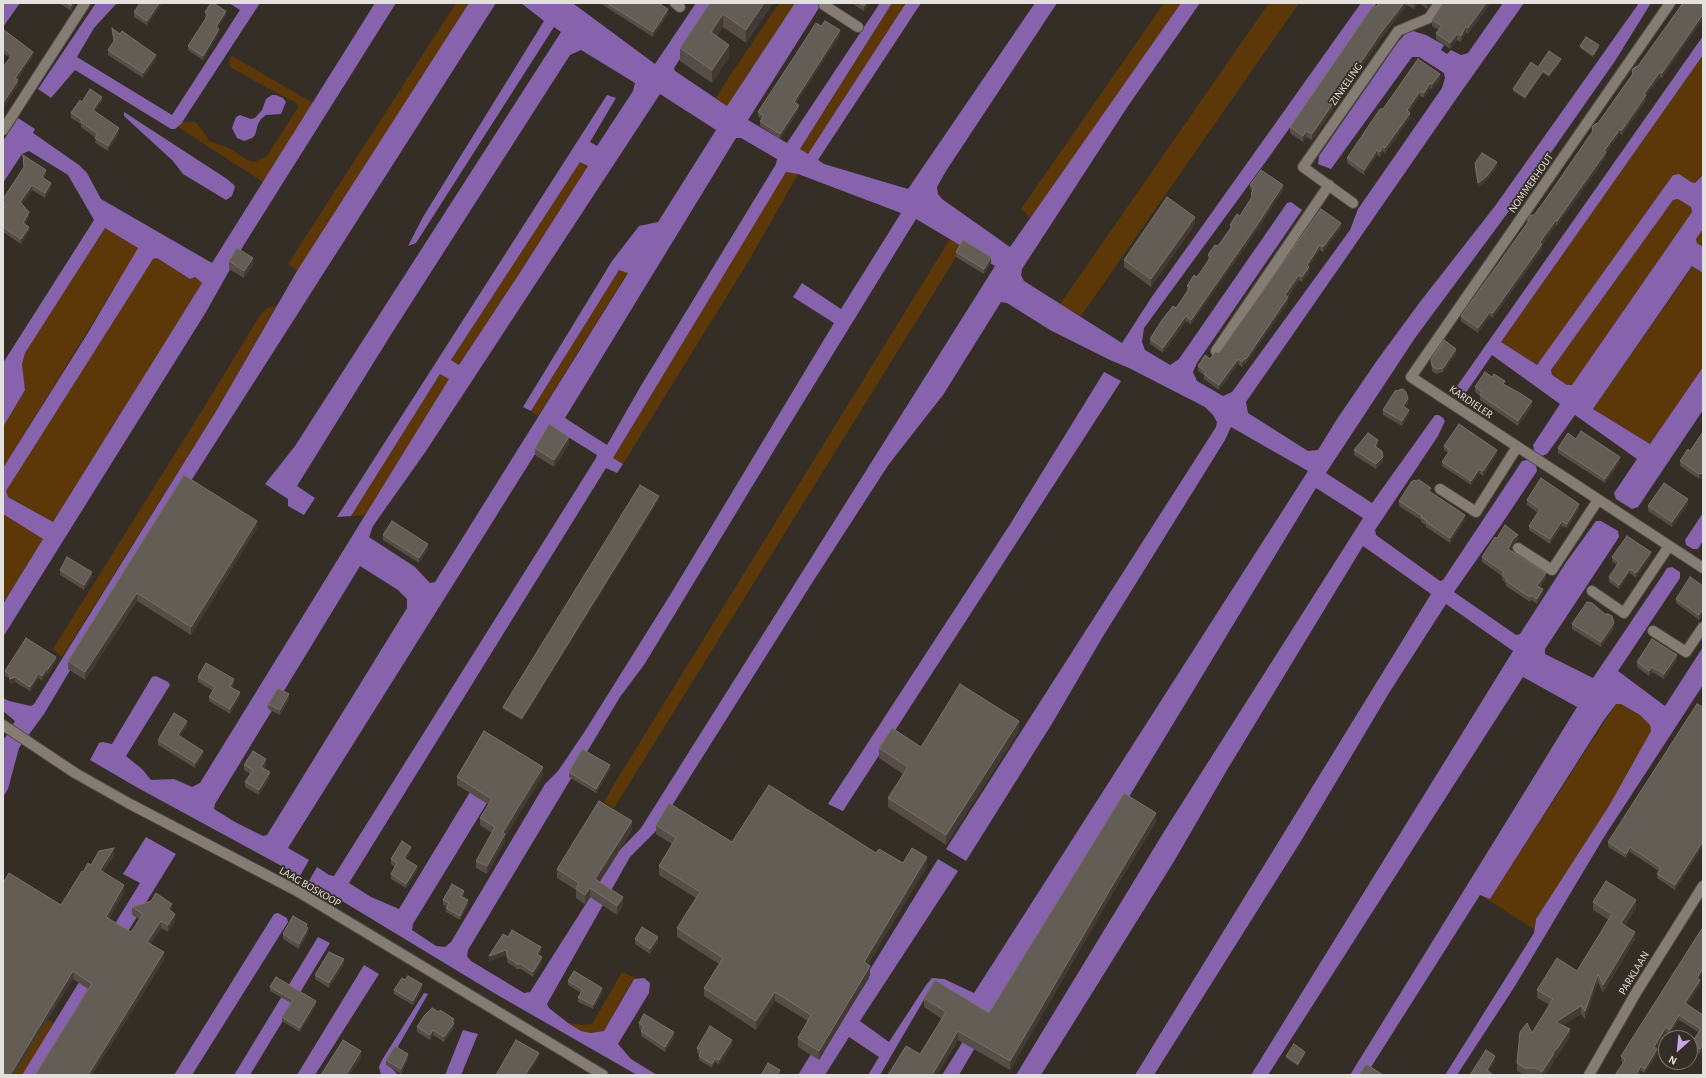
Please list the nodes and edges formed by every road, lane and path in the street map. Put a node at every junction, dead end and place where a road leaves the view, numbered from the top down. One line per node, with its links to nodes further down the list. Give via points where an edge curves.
1 (85, 3): 6 (street)
2 (826, 3): 5 (street, via 824,5)
3 (1439, 3): 7 (street, ZINKELING, via 1429,18 1398,31 1303,166)
4 (1670, 3): 10 (street, NOMMERHOUT)
5 (858, 27)
6 (3, 130)
7 (1329, 185): 8 (street, ZINKELING); 9 (street)
8 (1353, 203)
9 (1216, 351)
10 (1411, 377): 11 (street, KARDIELER)
11 (1517, 448): 12 (street, via 1476,512); 13 (street, KARDIELER)
12 (1440, 488)
13 (1598, 500): 14 (street, KARDIELER); 15 (street, via 1552,570)
14 (1669, 546): 16 (street, KARDIELER); 17 (street, via 1624,613)
15 (1518, 548)
16 (1702, 565)
17 (1592, 591)
18 (1703, 627): 19 (street, via 1686,652)
19 (1653, 631)
20 (3, 725): 22 (street, LAAG BOSKOOP, via 75,773 296,891)
21 (1703, 886): 23 (street, PARKLAAN, via 1637,991)
22 (603, 1075)
23 (1589, 1075)

